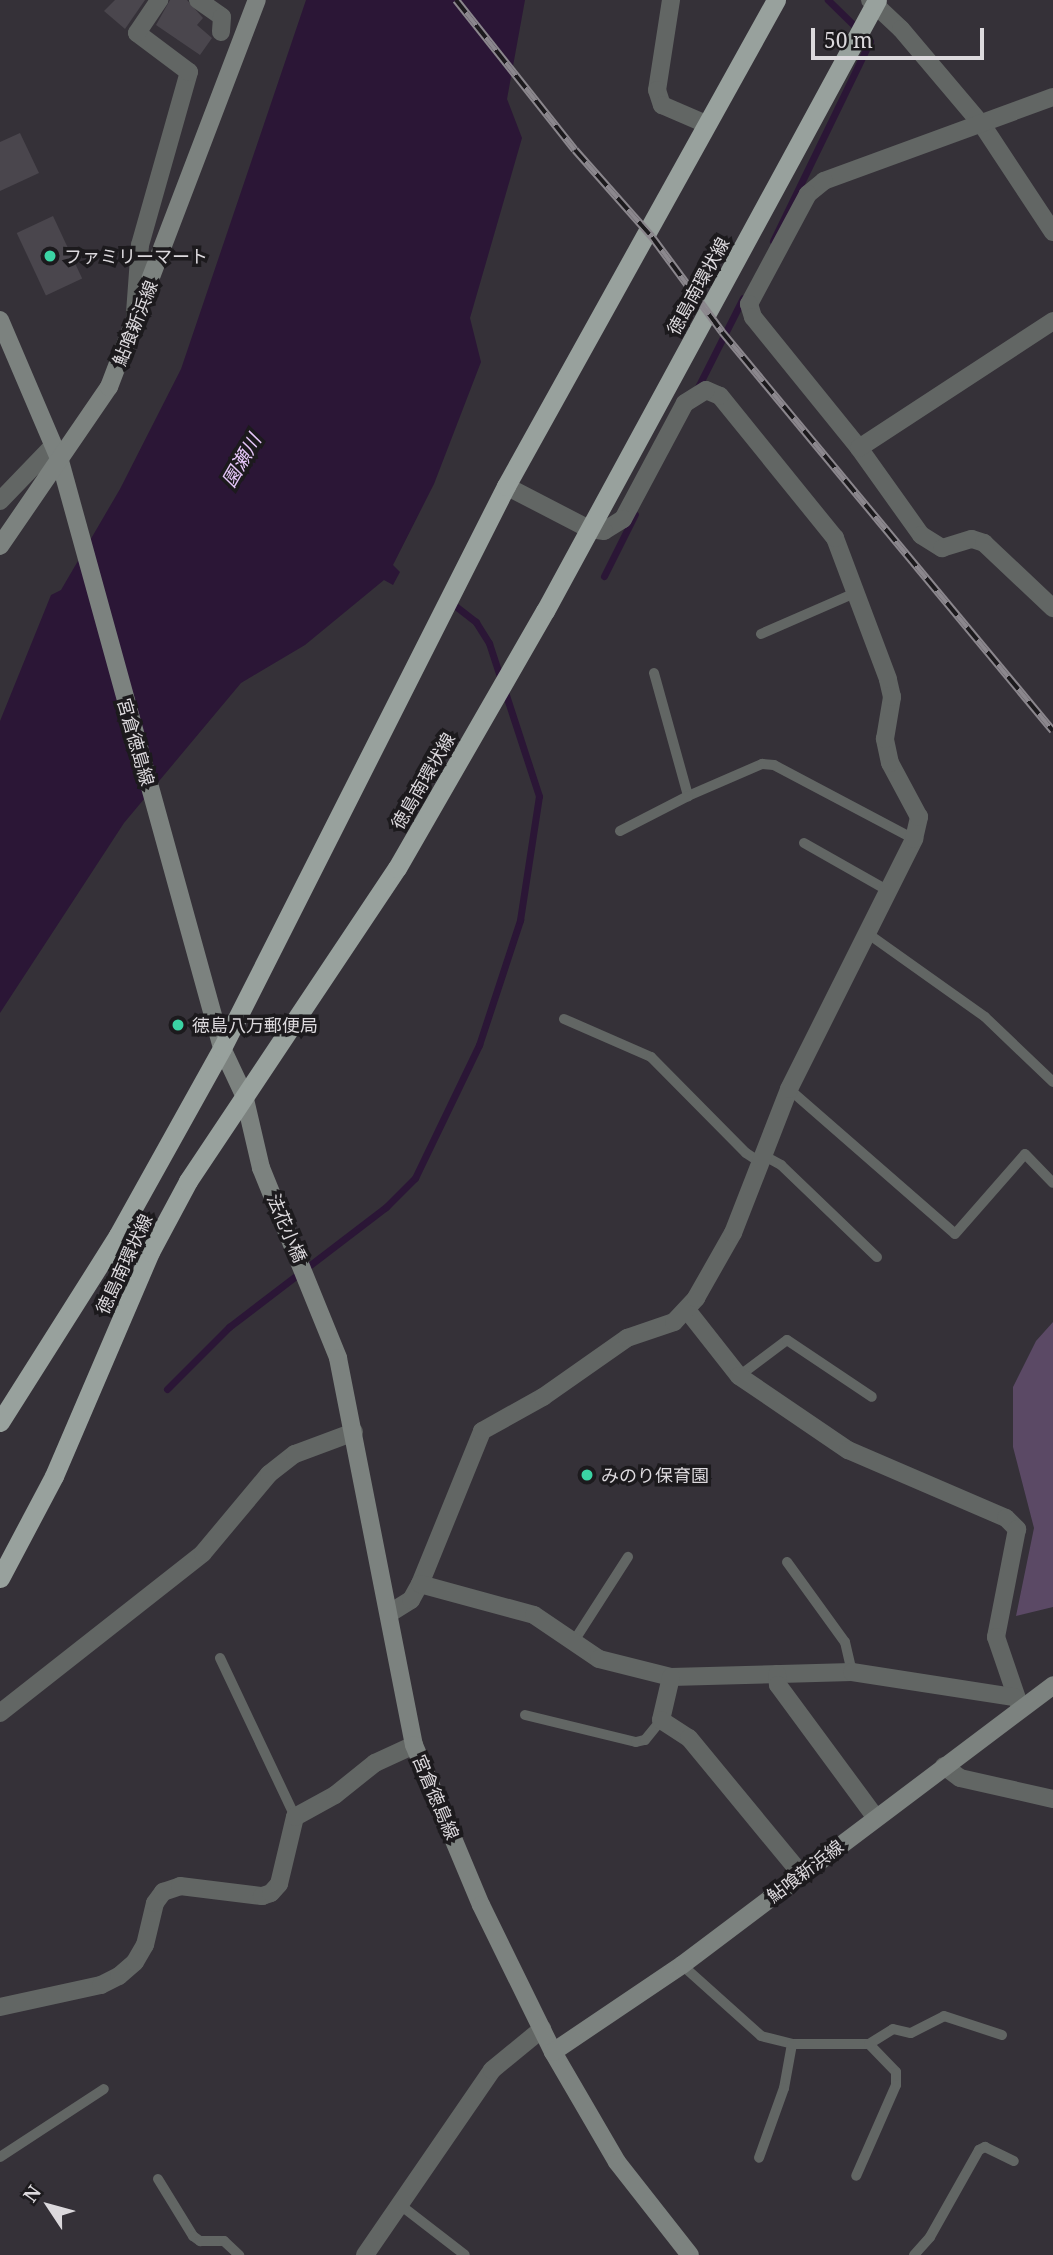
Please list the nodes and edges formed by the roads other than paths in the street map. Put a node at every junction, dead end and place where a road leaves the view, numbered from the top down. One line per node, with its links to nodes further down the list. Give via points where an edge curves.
1 (159, 0): 14 (street, via 137,33 189,72 140,245)
2 (198, 0): 7 (street, via 222,18)
3 (257, 0): 14 (main road, 鮎喰新浜線)
4 (671, 0): 9 (street, via 657,90 662,106)
5 (776, 0): 9 (highway, 徳島南環状線)
6 (874, 2): 10 (street); 19 (highway, 徳島南環状線)
7 (221, 32)
8 (1053, 97): 10 (street)
9 (706, 124): 17 (highway, 徳島南環状線)
10 (983, 126): 11 (street); 15 (street, via 816,187 749,304 753,317)
11 (1053, 232)
12 (0, 320): 16 (main road, 宮倉徳島線)
13 (1053, 321): 15 (street)
14 (134, 327): 16 (main road, 鮎喰新浜線, via 109,387)
15 (859, 448): 22 (street, via 921,534 942,548 972,539 984,543)
16 (56, 454): 18 (street); 20 (main road, 鮎喰新浜線); 32 (main road, 宮倉徳島線)
17 (506, 486): 19 (street); 32 (highway, 徳島南環状線)
18 (0, 501)
19 (589, 529): 21 (street, via 604,531 623,519 685,403 706,390 720,396 835,538); 35 (highway, 徳島南環状線, via 370,911)
20 (0, 546)
21 (857, 592): 23 (lane); 27 (street, via 888,679 891,697 885,739 890,763 919,817)
22 (1053, 608)
23 (761, 634)
24 (654, 673): 25 (lane)
25 (688, 796): 26 (lane); 27 (lane, via 762,764 774,765)
26 (620, 831)
27 (914, 839): 29 (street)
28 (804, 843): 29 (lane)
29 (887, 890): 30 (street)
30 (867, 933): 33 (lane, via 985,1017); 34 (street)
31 (564, 1019): 36 (lane, via 651,1057 746,1153)
32 (222, 1048): 35 (main road, 宮倉徳島線); 44 (highway, 徳島南環状線, via 118,1235)
33 (1053, 1082)
34 (789, 1089): 36 (street); 38 (lane, via 955,1234 1025,1154)
35 (244, 1095): 37 (main road, 宮倉徳島線); 48 (highway, 徳島南環状線, via 188,1181 150,1252 54,1476)
36 (762, 1158): 39 (lane, via 781,1165); 41 (street, via 733,1233)
37 (261, 1168): 40 (main road, 法花小橋)
38 (1053, 1183)
39 (877, 1257)
40 (312, 1288): 45 (main road, 宮倉徳島線, via 338,1358)
41 (687, 1310): 42 (street); 49 (street, via 674,1322 627,1338 543,1397 482,1431)
42 (739, 1376): 43 (lane, via 787,1339); 57 (street, via 848,1450 1006,1518 1017,1529 1019,1538 996,1637)
43 (872, 1397)
44 (0, 1422)
45 (354, 1432): 50 (main road, 宮倉徳島線); 58 (street, via 295,1454 269,1474 204,1553)
46 (628, 1558): 51 (lane)
47 (787, 1562): 53 (lane, via 845,1642)
48 (0, 1578)
49 (420, 1584): 50 (street, via 411,1600); 51 (street, via 534,1615)
50 (390, 1614): 61 (main road, 宮倉徳島線)
51 (574, 1641): 55 (street, via 599,1659)
52 (220, 1658): 64 (lane)
53 (852, 1672): 54 (street); 57 (street)
54 (777, 1674): 55 (street); 65 (street, via 778,1685)
55 (671, 1677): 60 (street)
56 (1053, 1685): 57 (main road, 鮎喰新浜線)
57 (1018, 1702): 62 (main road, 鮎喰新浜線)
58 (0, 1713)
59 (525, 1715): 60 (lane, via 636,1742 645,1740)
60 (661, 1720): 66 (street, via 689,1738)
61 (414, 1745): 64 (street, via 375,1763 335,1795); 69 (main road, 宮倉徳島線, via 481,1905)
62 (944, 1766): 63 (street, via 960,1778); 65 (main road, 鮎喰新浜線)
63 (1053, 1799)
64 (295, 1817): 68 (street, via 279,1884 271,1893 262,1896 180,1886 163,1892 155,1903 145,1945 119,1976 101,1985)
65 (876, 1818): 66 (main road, 鮎喰新浜線)
66 (801, 1874): 67 (main road, 鮎喰新浜線)
67 (682, 1965): 71 (lane, via 761,2036); 73 (main road, 鮎喰新浜線)
68 (0, 2007)
69 (542, 2029): 73 (main road, 宮倉徳島線); 80 (street, via 492,2070)
70 (1002, 2035): 72 (lane, via 944,2016 911,2033 893,2029)
71 (792, 2044): 72 (lane); 76 (lane, via 784,2088)
72 (869, 2044): 78 (lane, via 896,2072 896,2085)
73 (553, 2052): 84 (main road, 宮倉徳島線, via 617,2162)
74 (104, 2089): 75 (lane)
75 (0, 2157)
76 (759, 2158)
77 (1014, 2161): 85 (lane, via 985,2147 979,2150 930,2237)
78 (856, 2176)
79 (158, 2179): 81 (lane, via 193,2236 201,2241 224,2241)
80 (399, 2204): 82 (street); 83 (lane)
81 (239, 2255)
82 (365, 2255)
83 (465, 2255)
84 (690, 2255)
85 (914, 2255)

